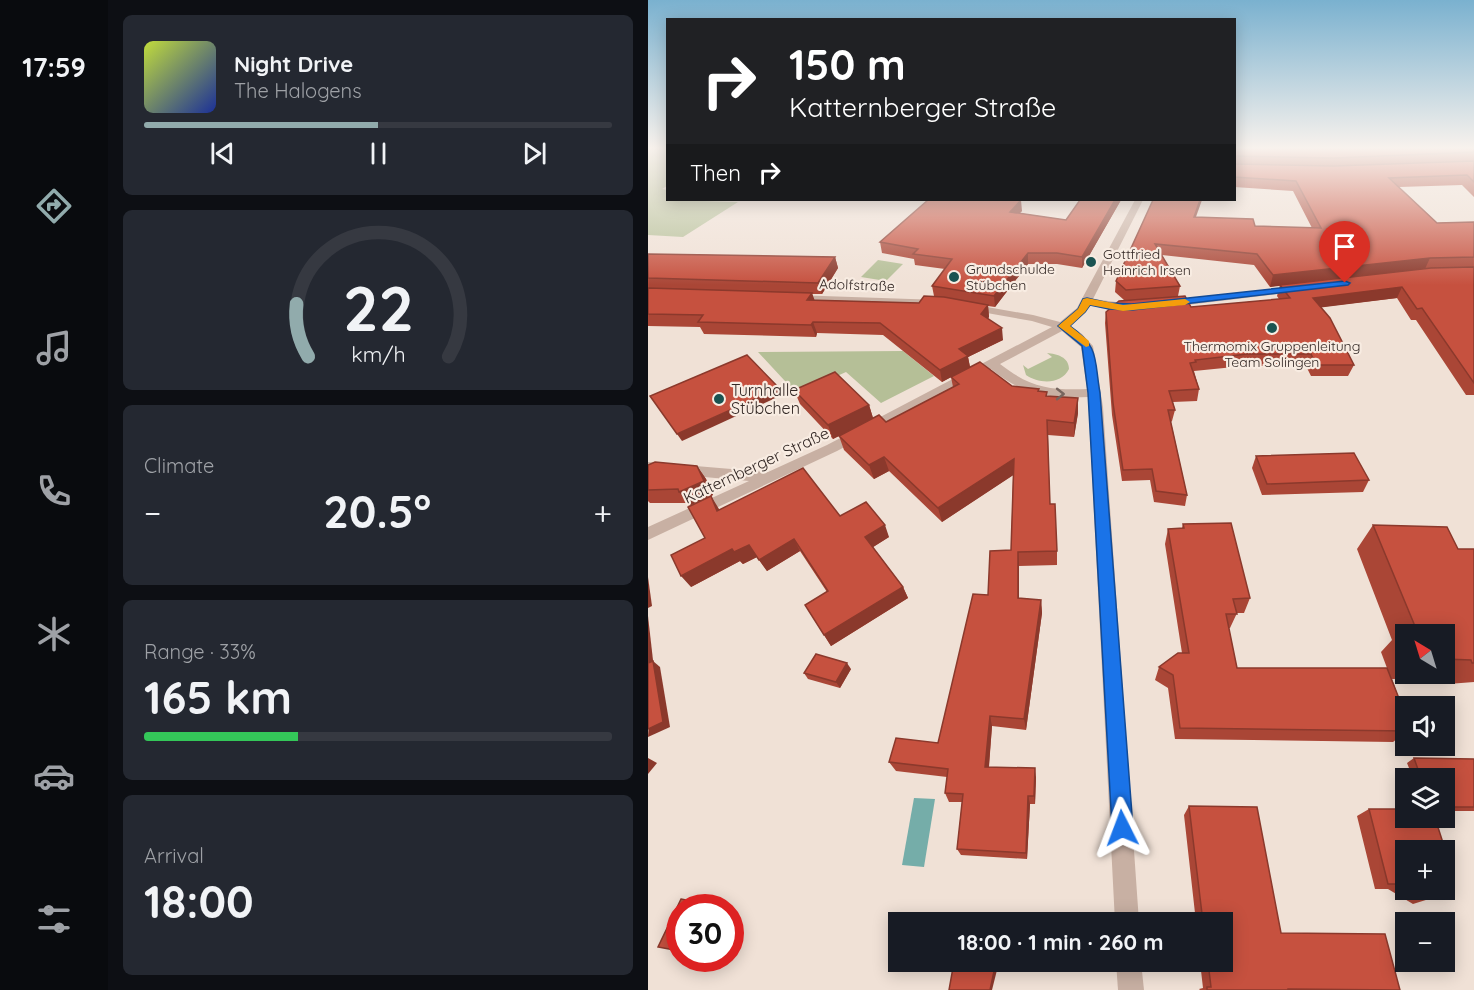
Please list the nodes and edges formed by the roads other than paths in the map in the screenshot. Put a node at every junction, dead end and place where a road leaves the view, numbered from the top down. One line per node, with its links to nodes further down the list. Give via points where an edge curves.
1 (1138, 201): 4 (street, Katternberger Straße)
2 (1308, 288): 5 (street)
3 (775, 298): 7 (street, Adolfstraße, via 946,303)
4 (1087, 301): 6 (street); 7 (street, Katternberger Straße)
5 (1162, 304)
6 (1140, 307)
7 (1064, 326): 8 (street, Katternberger Straße); 9 (street, via 1087,346)
8 (992, 364): 9 (street, one-way to 9, via 1032,391); 11 (street, Katternberger Straße)
9 (1094, 393): 13 (street)
10 (648, 467): 11 (street)
11 (772, 477): 12 (street, Katternberger Straße)
12 (648, 534)
13 (1126, 912)
14 (1130, 972): 15 (street)
15 (1131, 990)

